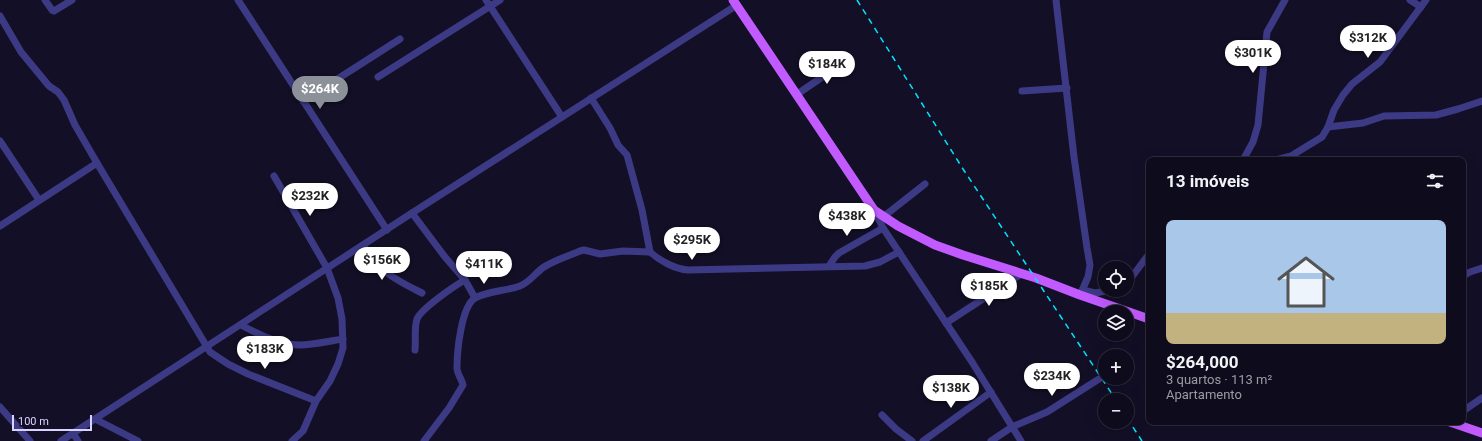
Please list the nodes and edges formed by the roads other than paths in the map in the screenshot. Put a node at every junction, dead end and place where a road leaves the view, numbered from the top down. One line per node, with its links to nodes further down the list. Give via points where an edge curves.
1 (45, 0): 2 (street, via 54,11)
2 (72, 0)
3 (238, 0): 20 (street)
4 (500, 0): 9 (street)
5 (1056, 0): 16 (street)
6 (1285, 0): 25 (street, via 1267,32 1258,125)
7 (1410, 0): 11 (street)
8 (1426, 0): 11 (street)
9 (488, 3): 15 (street); 22 (street)
10 (735, 3): 18 (main road); 19 (street)
11 (1421, 7): 23 (street, via 1380,62 1352,84 1334,110)
12 (0, 16): 27 (street, via 21,52 64,100 75,125)
13 (400, 39): 20 (street)
14 (847, 60): 18 (street)
15 (378, 77)
16 (1067, 88): 17 (street); 48 (street, via 1090,265)
17 (1022, 91)
18 (796, 95): 31 (main road)
19 (591, 98): 22 (street); 38 (street, via 618,145 627,155)
20 (303, 101): 36 (street)
21 (1482, 101): 23 (street, via 1436,115 1384,116 1363,123)
22 (562, 117): 32 (street)
23 (1328, 127): 26 (street, via 1322,137)
24 (0, 141): 30 (street)
25 (1245, 157)
26 (1286, 157)
27 (97, 162): 30 (street); 56 (street)
28 (274, 176): 42 (street)
29 (925, 184): 33 (street)
30 (39, 200): 34 (street)
31 (874, 210): 33 (main road); 35 (street)
32 (412, 213): 36 (street); 47 (street)
33 (883, 217): 44 (main road, via 935,245)
34 (0, 226)
35 (883, 228): 39 (street); 41 (street, via 839,252)
36 (387, 230): 37 (street)
37 (363, 245): 42 (street); 50 (street, via 380,267 400,282)
38 (650, 252): 41 (street, via 681,270); 51 (street, via 600,254 580,251 546,266 519,286)
39 (899, 252): 41 (street, via 880,262 865,266); 53 (street)
40 (1146, 258): 45 (street)
41 (829, 266)
42 (327, 268): 54 (street); 55 (street, via 338,298)
43 (1482, 268): 46 (street)
44 (1021, 274): 48 (main road); 53 (street)
45 (1134, 274)
46 (1466, 274)
47 (465, 280): 51 (street); 57 (street, via 449,289 420,314 416,322)
48 (1081, 292): 49 (street); 52 (main road)
49 (1098, 292)
50 (422, 293)
51 (475, 298): 75 (street, via 466,310 461,333 457,370 462,385 449,408)
52 (1146, 318)
53 (946, 323): 59 (street)
54 (241, 324): 55 (street, via 257,334 283,343 298,345); 56 (street)
55 (343, 339): 61 (street, via 338,364)
56 (207, 346): 61 (street, via 215,356 248,374); 65 (street)
57 (415, 350)
58 (1098, 380): 67 (street, via 1047,412)
59 (991, 392): 67 (street); 77 (street)
60 (1482, 398): 63 (street)
61 (316, 401): 74 (street, via 303,431)
62 (0, 407): 70 (street)
63 (1466, 409)
64 (882, 415): 76 (street)
65 (95, 419): 68 (street); 73 (street)
66 (1459, 425): 69 (main road)
67 (1012, 427): 78 (street); 79 (street)
68 (73, 433): 71 (street); 72 (street)
69 (1482, 433)
70 (30, 441)
71 (61, 441)
72 (78, 441)
73 (138, 441)
74 (292, 441)
75 (424, 441)
76 (912, 441)
77 (923, 441)
78 (991, 441)
79 (1021, 441)

